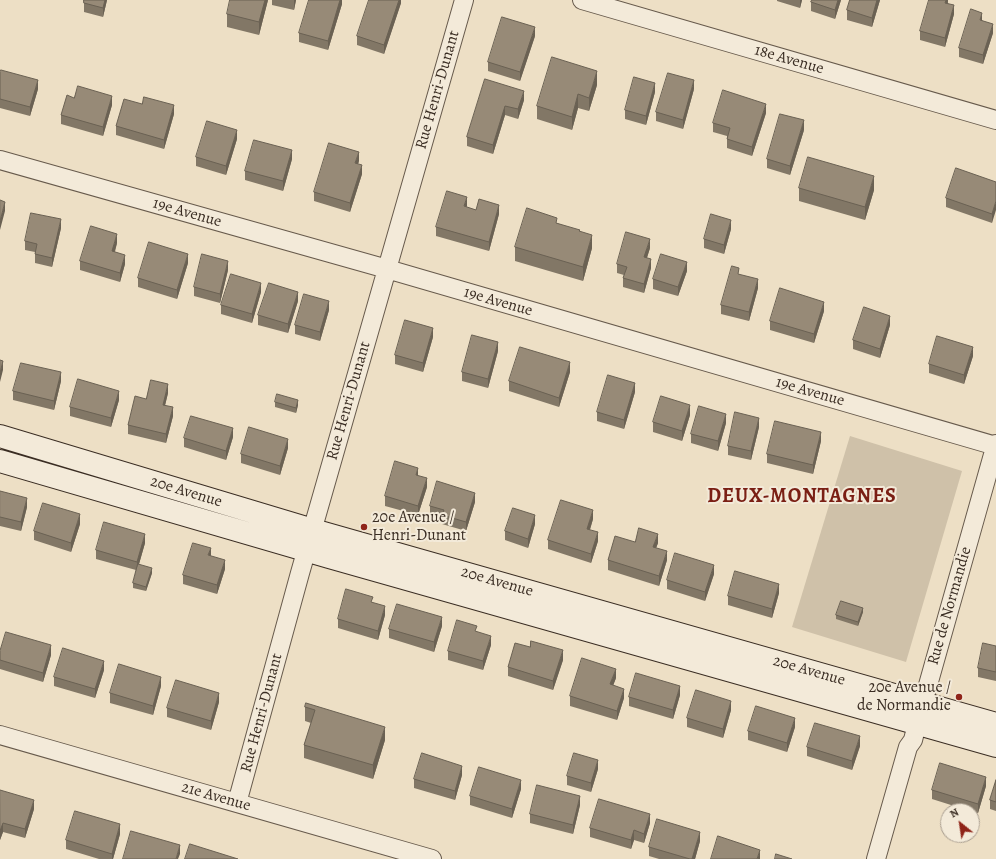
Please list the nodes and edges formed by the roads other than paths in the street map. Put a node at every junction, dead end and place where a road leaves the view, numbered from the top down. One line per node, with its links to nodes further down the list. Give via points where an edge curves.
1 (464, 0): 5 (street, Rue Henri-Dunant)
2 (582, 0): 3 (street, 18e Avenue)
3 (996, 120)
4 (0, 160): 5 (street, 19e Avenue)
5 (387, 269): 7 (street, 19e Avenue); 9 (street, Rue Henri-Dunant)
6 (0, 436): 9 (street, 20e Avenue)
7 (996, 446): 10 (street, Rue de Normandie)
8 (0, 460): 9 (street, 20e Avenue)
9 (310, 540): 10 (street, 20e Avenue); 14 (street, Rue Henri-Dunant)
10 (920, 714): 11 (street, 20e Avenue); 13 (street, 20e Avenue); 16 (street, Rue de Normandie)
11 (996, 724)
12 (0, 735): 14 (street, 21e Avenue)
13 (996, 746)
14 (237, 803): 15 (street, 21e Avenue)
15 (432, 859)
16 (876, 859)

